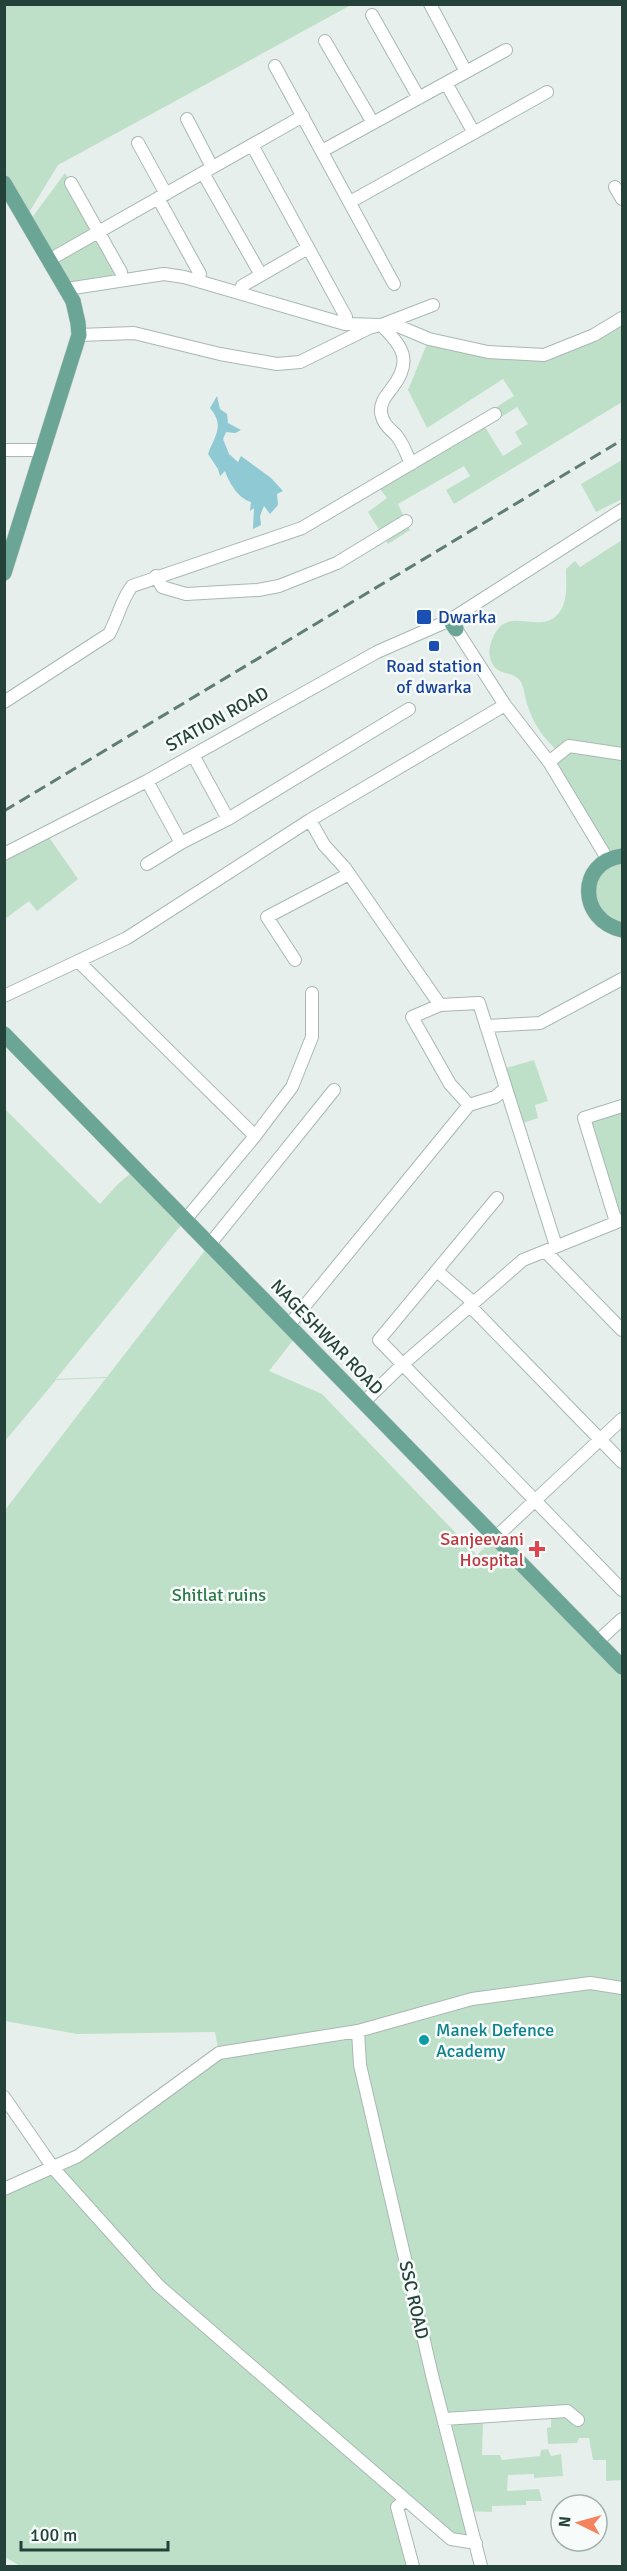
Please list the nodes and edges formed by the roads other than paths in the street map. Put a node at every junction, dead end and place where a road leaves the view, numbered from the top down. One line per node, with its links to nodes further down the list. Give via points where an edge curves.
1 (430, 4): 6 (street)
2 (372, 15): 9 (street)
3 (325, 41): 12 (street)
4 (506, 50): 6 (street)
5 (275, 66): 10 (street)
6 (466, 72): 7 (street)
7 (446, 83): 9 (street); 13 (street)
8 (547, 92): 13 (street)
9 (419, 98): 12 (street)
10 (303, 116): 15 (street); 16 (street)
11 (187, 119): 17 (street)
12 (373, 123): 16 (street)
13 (474, 133): 23 (street)
14 (138, 143): 21 (street)
15 (252, 145): 17 (street); 25 (street)
16 (322, 151): 23 (street)
17 (208, 170): 21 (street); 29 (street)
18 (4, 183): 26 (main road)
19 (71, 183): 24 (street)
20 (615, 187): 22 (street)
21 (162, 196): 24 (street); 28 (street)
22 (622, 199)
23 (350, 202): 30 (street)
24 (99, 232): 26 (street); 27 (street)
25 (308, 248): 29 (street); 34 (street)
26 (49, 260): 32 (main road)
27 (121, 272)
28 (200, 274)
29 (261, 275): 31 (street)
30 (394, 284)
31 (242, 286)
32 (67, 289): 36 (street, via 164,274 328,320); 37 (main road)
33 (434, 305): 36 (street)
34 (346, 317)
35 (622, 318): 36 (street, via 594,335 544,355 488,352 429,339 398,326)
36 (381, 325): 37 (street, via 300,362 277,364 134,333); 41 (street, via 400,343 404,360 400,375 383,398 383,420)
37 (79, 335): 40 (main road)
38 (495, 414): 41 (street)
39 (4, 450): 40 (street)
40 (42, 450): 44 (main road)
41 (411, 464): 45 (street, via 302,528)
42 (622, 510): 46 (street, STATION ROAD)
43 (406, 521): 45 (street, via 337,563 279,586 186,594 162,587)
44 (4, 573)
45 (156, 576): 47 (street, via 132,586 109,634)
46 (453, 625): 48 (street); 51 (street, STATION ROAD, via 377,652)
47 (4, 702)
48 (505, 705): 52 (street); 55 (street)
49 (409, 709): 54 (street)
50 (622, 754): 52 (street, via 570,746)
51 (193, 755): 53 (street, STATION ROAD); 54 (street)
52 (549, 762): 58 (street)
53 (147, 781): 56 (street); 57 (street, STATION ROAD)
54 (228, 819): 56 (street)
55 (310, 820): 60 (street, via 324,845); 63 (street, via 127,938)
56 (181, 843): 59 (street)
57 (4, 854)
58 (615, 858): 61 (main road, via 598,867 588,889 589,901 601,921)
59 (147, 864)
60 (349, 874): 62 (street, via 267,917); 67 (street)
61 (622, 930)
62 (295, 960)
63 (78, 961): 66 (street); 74 (street)
64 (622, 979): 68 (street, via 540,1023)
65 (312, 993): 74 (street, via 312,1037 292,1086)
66 (4, 996)
67 (440, 1005): 68 (street, via 479,1003); 72 (street, via 412,1017 450,1084)
68 (486, 1026): 70 (street)
69 (4, 1034): 76 (main road, NAGESHWAR ROAD)
70 (505, 1089): 72 (street, via 495,1097); 79 (street)
71 (334, 1090): 78 (street)
72 (470, 1105): 82 (street)
73 (622, 1106): 77 (street, via 584,1118)
74 (255, 1136): 76 (street)
75 (497, 1198): 80 (street)
76 (186, 1219): 78 (main road, NAGESHWAR ROAD)
77 (619, 1221): 79 (street)
78 (210, 1244): 82 (main road, NAGESHWAR ROAD)
79 (550, 1248): 81 (street, via 523,1260); 83 (street)
80 (436, 1271): 81 (street); 84 (street, via 379,1340)
81 (472, 1304): 84 (street); 87 (street)
82 (289, 1325): 85 (main road, NAGESHWAR ROAD)
83 (622, 1330)
84 (403, 1364): 85 (street); 89 (street)
85 (364, 1402): 90 (main road, NAGESHWAR ROAD)
86 (622, 1419): 87 (street)
87 (601, 1439): 88 (street); 89 (street)
88 (622, 1462)
89 (536, 1501): 90 (street); 91 (street)
90 (496, 1537): 93 (main road, NAGESHWAR ROAD)
91 (622, 1590)
92 (622, 1619): 93 (street)
93 (598, 1641): 94 (main road, NAGESHWAR ROAD)
94 (622, 1667)
95 (622, 1988): 96 (street, via 590,1983 472,2000)
96 (358, 2031): 98 (street, via 219,2054 78,2156); 100 (street, SSC ROAD, via 360,2065)
97 (4, 2097): 98 (street)
98 (54, 2169): 99 (street); 102 (street, via 159,2286)
99 (4, 2189)
100 (444, 2419): 101 (street, via 567,2411); 103 (street, SSC ROAD)
101 (578, 2420)
102 (406, 2500): 103 (street, via 451,2539); 104 (street, via 398,2507)
103 (476, 2543): 105 (street, SSC ROAD)
104 (413, 2566)
105 (481, 2566)

